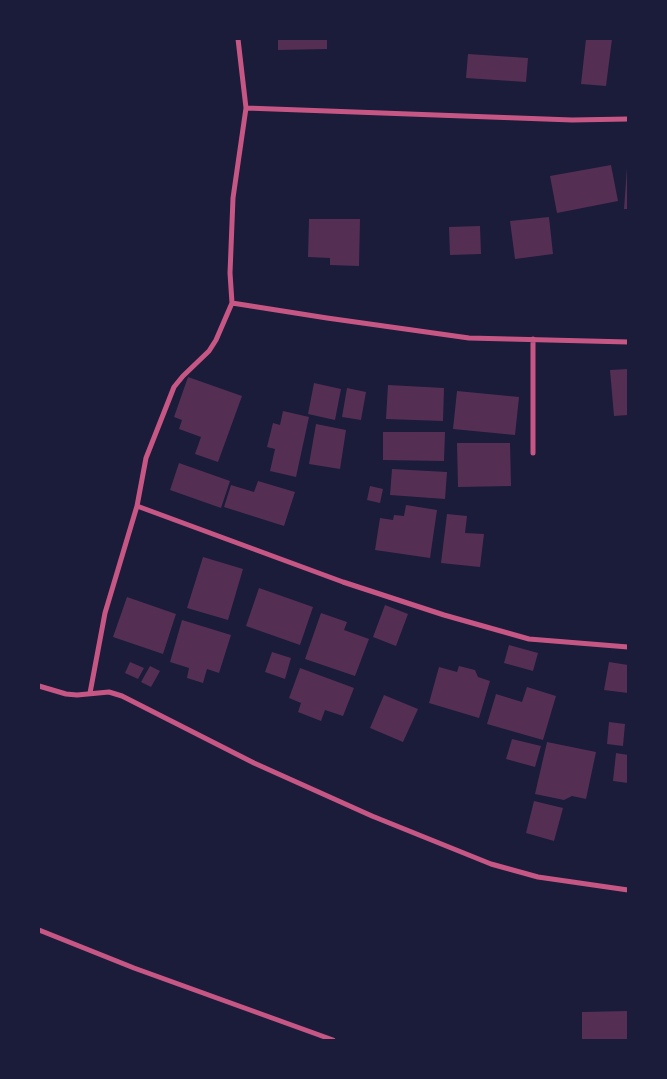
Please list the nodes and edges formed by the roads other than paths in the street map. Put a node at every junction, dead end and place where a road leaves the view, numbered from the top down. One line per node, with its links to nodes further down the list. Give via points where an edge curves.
1 (238, 39): 2 (street)
2 (246, 108): 3 (street, via 563,120); 4 (street, via 233,198)
3 (628, 119)
4 (232, 303): 5 (street, via 469,338); 8 (street, via 209,351 174,387 146,458)
5 (533, 339): 6 (street); 7 (street)
6 (628, 342)
7 (533, 453)
8 (137, 506): 9 (street, via 342,582 529,639); 11 (street, via 105,613)
9 (628, 647)
10 (39, 686): 11 (street, via 66,694)
11 (90, 694): 12 (street, via 109,692 122,696 263,767 491,864 538,878)
12 (628, 890)
13 (39, 930): 14 (street)
14 (333, 1040)

